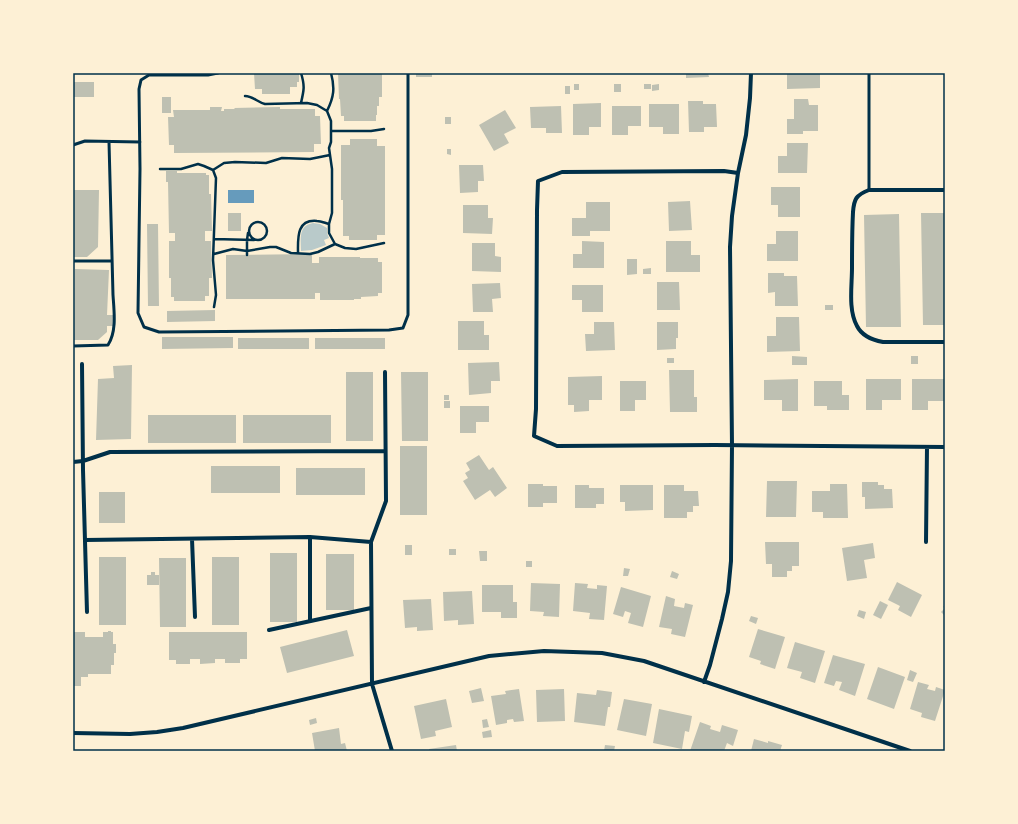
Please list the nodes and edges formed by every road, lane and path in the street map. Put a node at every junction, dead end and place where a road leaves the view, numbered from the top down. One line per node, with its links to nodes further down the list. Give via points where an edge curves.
1 (218, 73): 13 (lane, via 149,75 141,80)
2 (301, 73): 8 (path, via 304,82)
3 (331, 73): 9 (path, via 333,91)
4 (408, 73): 13 (lane, via 408,315 403,328 159,332 144,327 138,313)
5 (751, 73): 18 (street, via 746,135)
6 (869, 73): 19 (lane)
7 (245, 96): 8 (path, via 251,96 265,104)
8 (301, 104): 9 (path, via 317,105)
9 (327, 111): 11 (path)
10 (384, 129): 11 (path)
11 (331, 131): 15 (path)
12 (109, 142): 13 (lane); 14 (lane, via 85,141); 33 (lane)
13 (140, 142)
14 (73, 145)
15 (330, 155): 17 (path, via 310,159 282,158 266,163 224,163); 21 (path, via 332,214)
16 (160, 169): 17 (path, via 181,169 198,164)
17 (213, 170): 23 (path, via 216,178)
18 (738, 173): 39 (street, via 730,247); 39 (street, via 562,172 538,181 537,218 534,436 557,446)
19 (869, 190): 20 (street); 35 (street, via 857,196 853,206 853,318 860,331 875,340)
20 (945, 190)
21 (329, 224): 27 (path, via 329,233); 30 (path, via 309,221 302,225 299,230)
22 (249, 229): 24 (path); 25 (path, via 249,235); 25 (path, via 252,224 258,222 266,226 265,238)
23 (214, 239): 24 (path); 29 (path)
24 (247, 240): 25 (path); 28 (path)
25 (256, 240)
26 (384, 243): 27 (path, via 356,249)
27 (336, 244): 30 (path, via 314,253)
28 (247, 251): 29 (path, via 233,249); 30 (path, via 276,247); 31 (path)
29 (214, 254): 34 (path)
30 (298, 254)
31 (247, 255)
32 (73, 261): 33 (lane)
33 (112, 261): 36 (lane, via 112,339 108,345)
34 (214, 307)
35 (945, 342)
36 (73, 346)
37 (82, 364): 43 (street)
38 (385, 372): 42 (street)
39 (732, 445): 40 (street); 55 (street, via 731,561 728,592)
40 (927, 447): 41 (street); 49 (street)
41 (945, 447)
42 (385, 451): 43 (street, via 110,452); 48 (street, via 386,501)
43 (83, 461): 44 (street); 47 (street)
44 (73, 462)
45 (310, 537): 46 (street); 48 (street); 53 (street)
46 (192, 539): 47 (street); 52 (street)
47 (85, 540): 51 (street)
48 (371, 542): 50 (street)
49 (926, 542)
50 (371, 608): 53 (street); 56 (street)
51 (87, 612)
52 (195, 617)
53 (310, 621): 54 (street)
54 (269, 630)
55 (704, 682): 56 (street, via 644,661 602,653 544,650 488,656); 58 (street)
56 (372, 684): 57 (street, via 183,728 130,734); 59 (street)
57 (73, 733)
58 (902, 750): 60 (street)
59 (392, 751)
60 (910, 751)

